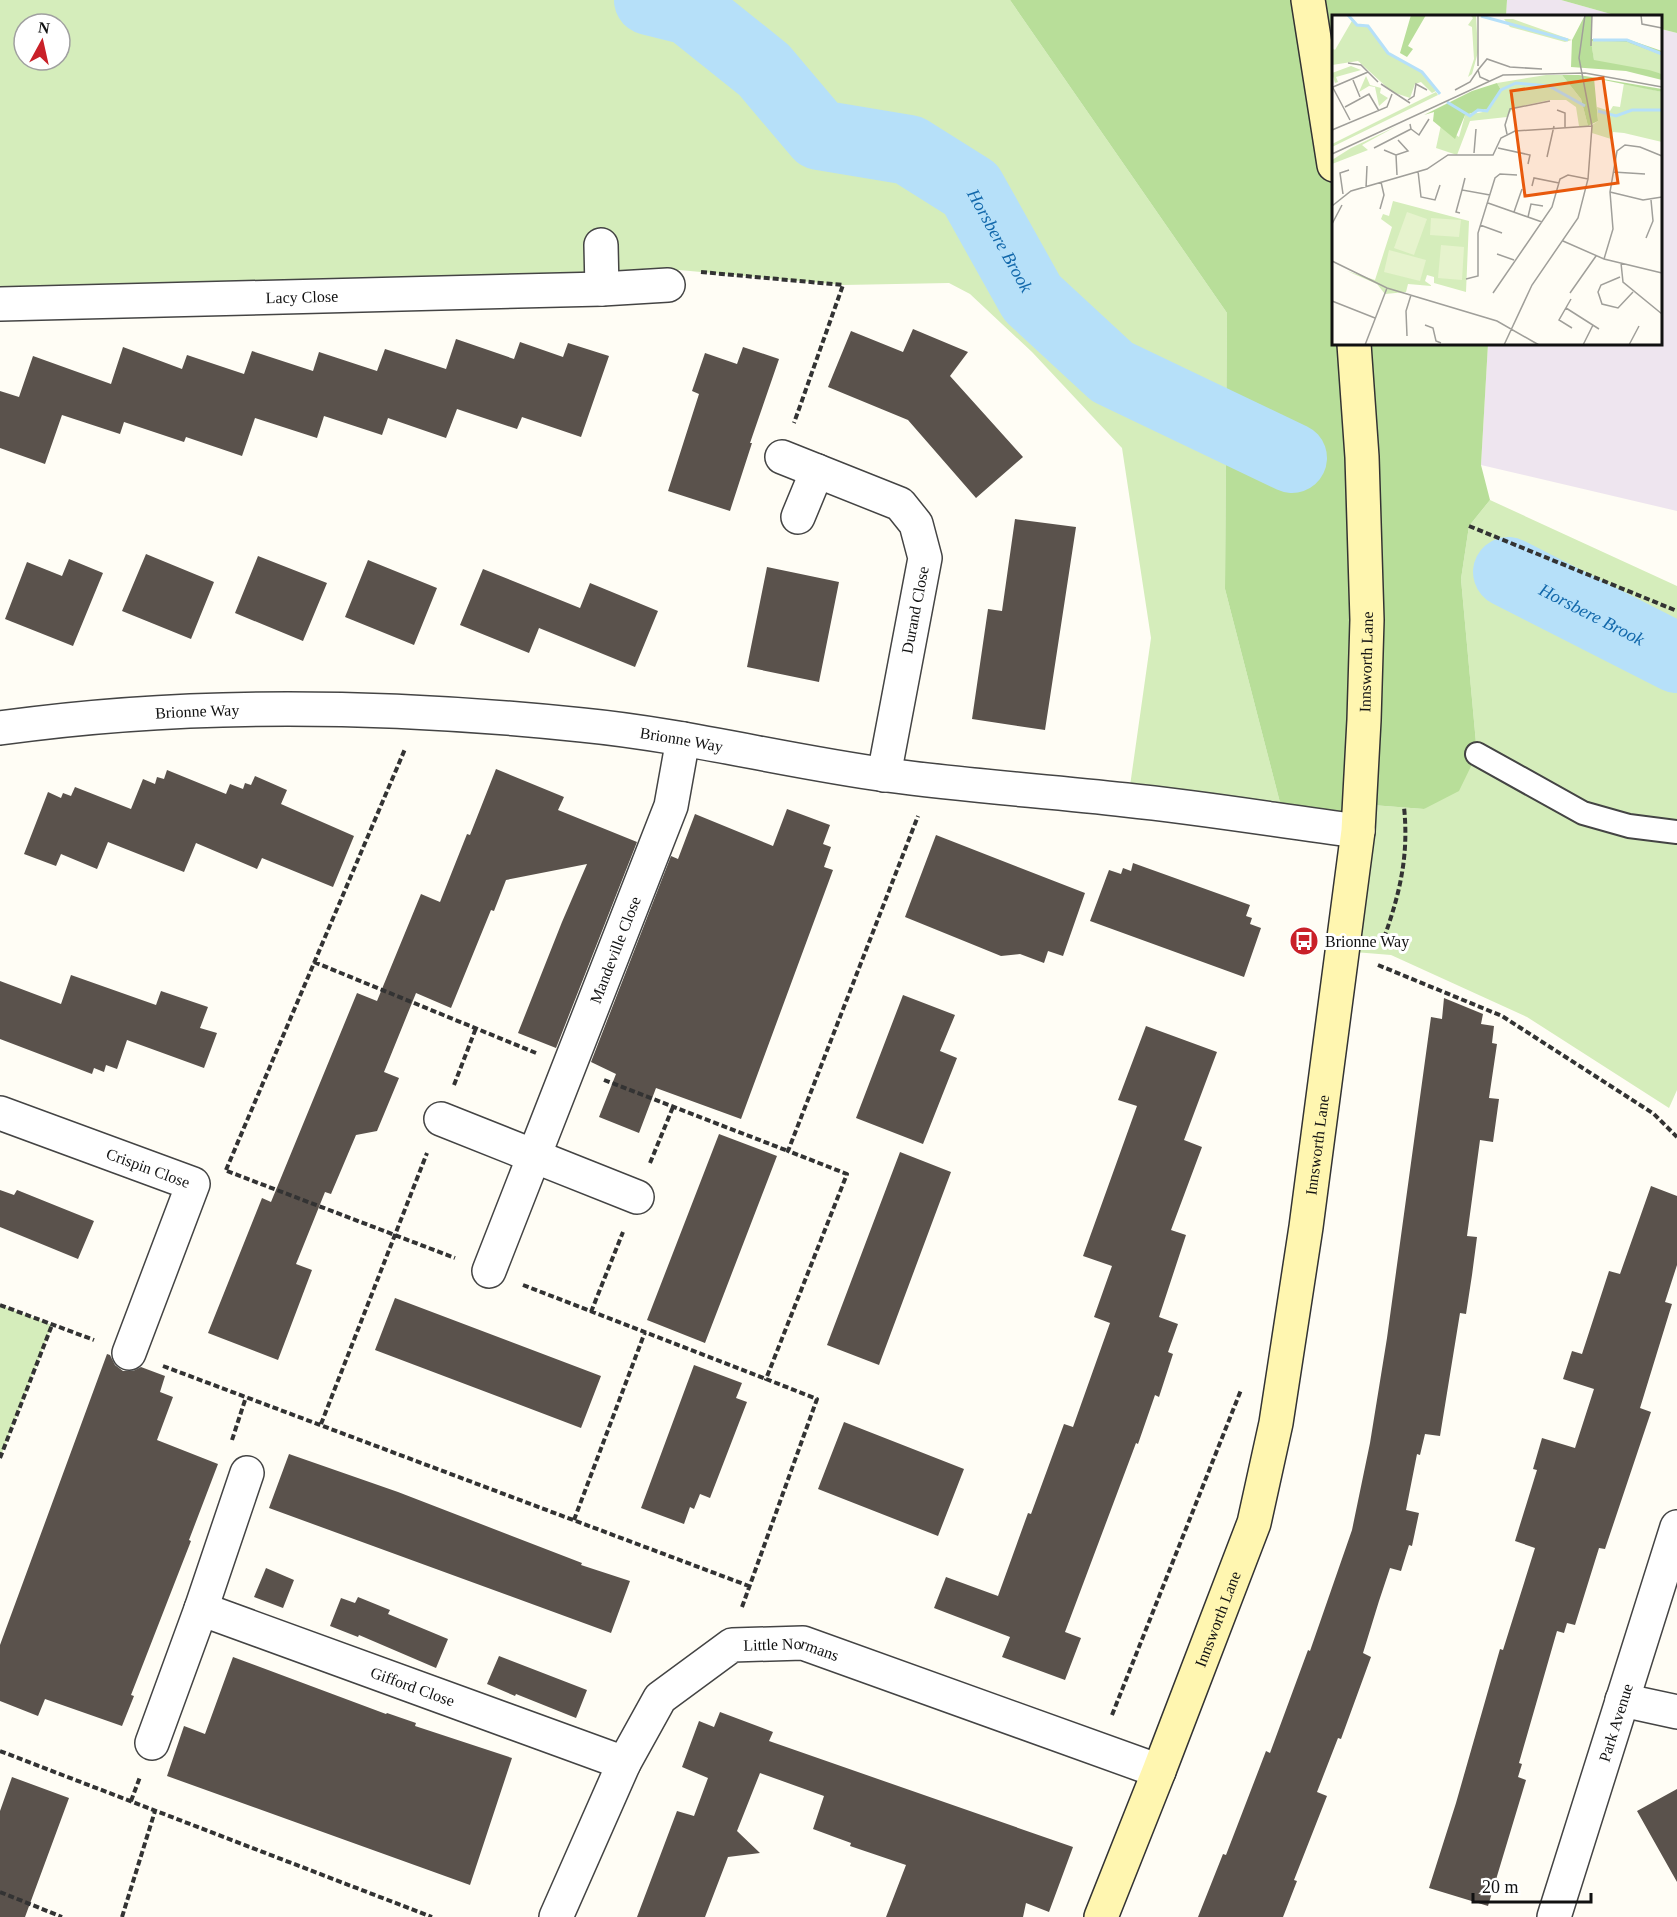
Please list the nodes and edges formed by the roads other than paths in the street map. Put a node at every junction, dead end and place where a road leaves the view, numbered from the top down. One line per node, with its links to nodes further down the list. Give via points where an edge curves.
1 (1309, 9): 2 (street)
2 (1332, 153)
3 (601, 245): 5 (street)
4 (668, 285): 5 (street, Lacy Close)
5 (602, 289): 6 (street, Lacy Close)
6 (0, 304)
7 (1354, 345): 15 (street, Innsworth Lane, via 1367,620)
8 (782, 457): 9 (street, Durand Close)
9 (817, 471): 10 (street); 14 (street, Durand Close, via 900,504 916,524 925,558)
10 (798, 518)
11 (0, 729): 12 (street, Brionne Way, via 63,720 216,710 322,710 585,725)
12 (683, 739): 14 (street, Brionne Way); 19 (street, Mandeville Close, via 671,806)
13 (1477, 754): 16 (lane, via 1582,813 1629,826)
14 (884, 775): 15 (street, Brionne Way, via 1128,800)
15 (1358, 831): 30 (street, Innsworth Lane, via 1276,1423 1254,1523)
16 (1677, 832)
17 (0, 1113): 22 (street, Crispin Close, via 193,1184)
18 (441, 1119): 19 (street)
19 (534, 1157): 20 (street); 21 (street, Mandeville Close)
20 (637, 1197)
21 (489, 1271)
22 (129, 1353)
23 (247, 1473): 25 (street)
24 (1677, 1527): 26 (street, Park Avenue)
25 (201, 1609): 28 (street); 29 (street, Gifford Close)
26 (1622, 1700): 27 (street); 33 (street, Park Avenue)
27 (1677, 1712)
28 (152, 1743)
29 (624, 1763): 30 (street, Little Normans, via 660,1698 732,1645 803,1643); 31 (street, Little Normans)
30 (1159, 1771): 32 (street, Innsworth Lane)
31 (556, 1917)
32 (1101, 1917)
33 (1554, 1917)

